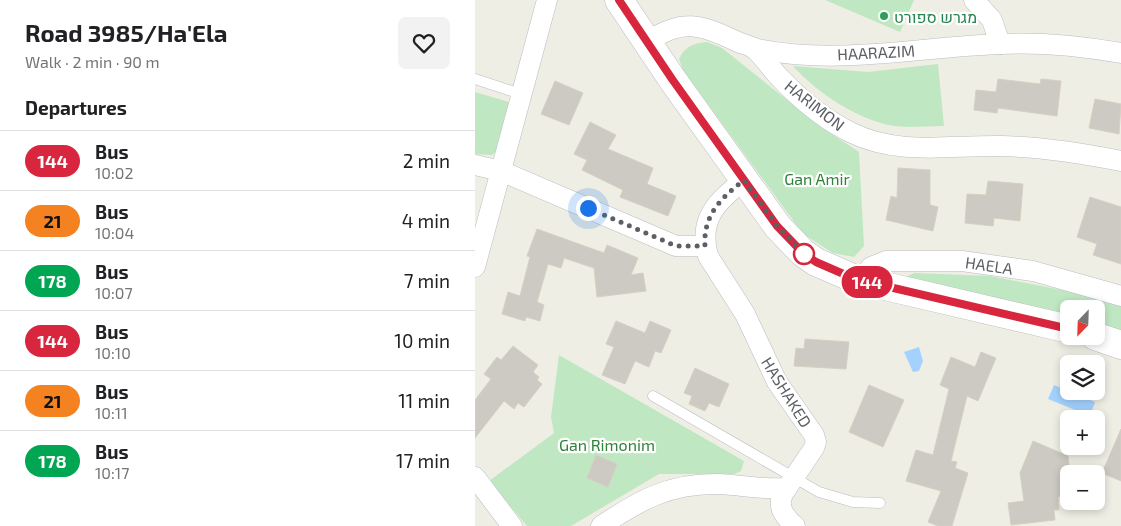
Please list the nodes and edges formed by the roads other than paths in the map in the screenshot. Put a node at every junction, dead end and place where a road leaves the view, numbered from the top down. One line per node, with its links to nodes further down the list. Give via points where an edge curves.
1 (619, 0): 4 (main road)
2 (974, 0): 5 (street, via 992,20)
3 (546, 1): 9 (street)
4 (647, 42): 6 (street, HARIMON, via 663,31 689,26 718,32); 13 (main road)
5 (1000, 44): 6 (street, HAARAZIM, via 843,55 794,54); 7 (street, HAARAZIM, via 1068,46)
6 (753, 48): 10 (street, HARIMON, via 781,79 823,116 855,135 883,145 902,148 1010,147 1080,153)
7 (1121, 53)
8 (475, 79): 9 (lane)
9 (521, 94): 12 (street)
10 (1121, 161)
11 (475, 165): 12 (street)
12 (501, 171): 14 (street, via 676,246); 15 (street)
13 (744, 180): 14 (street, via 719,200 710,214); 16 (main road, via 777,226 803,253 829,269)
14 (705, 246): 23 (street, HASHAKED, via 745,314 769,367 814,435 814,448)
15 (475, 267)
16 (861, 281): 17 (street, HAELA, via 871,267 886,261 962,261 1033,271); 18 (main road)
17 (1121, 296)
18 (1060, 327)
19 (1105, 339): 20 (main road)
20 (1121, 345)
21 (653, 396): 23 (lane)
22 (476, 479): 25 (street)
23 (791, 482): 24 (lane, via 853,502); 26 (street, via 766,489 718,484 675,488 637,502); 27 (street, via 780,503 781,511)
24 (881, 503)
25 (512, 526)
26 (601, 526)
27 (795, 526)

